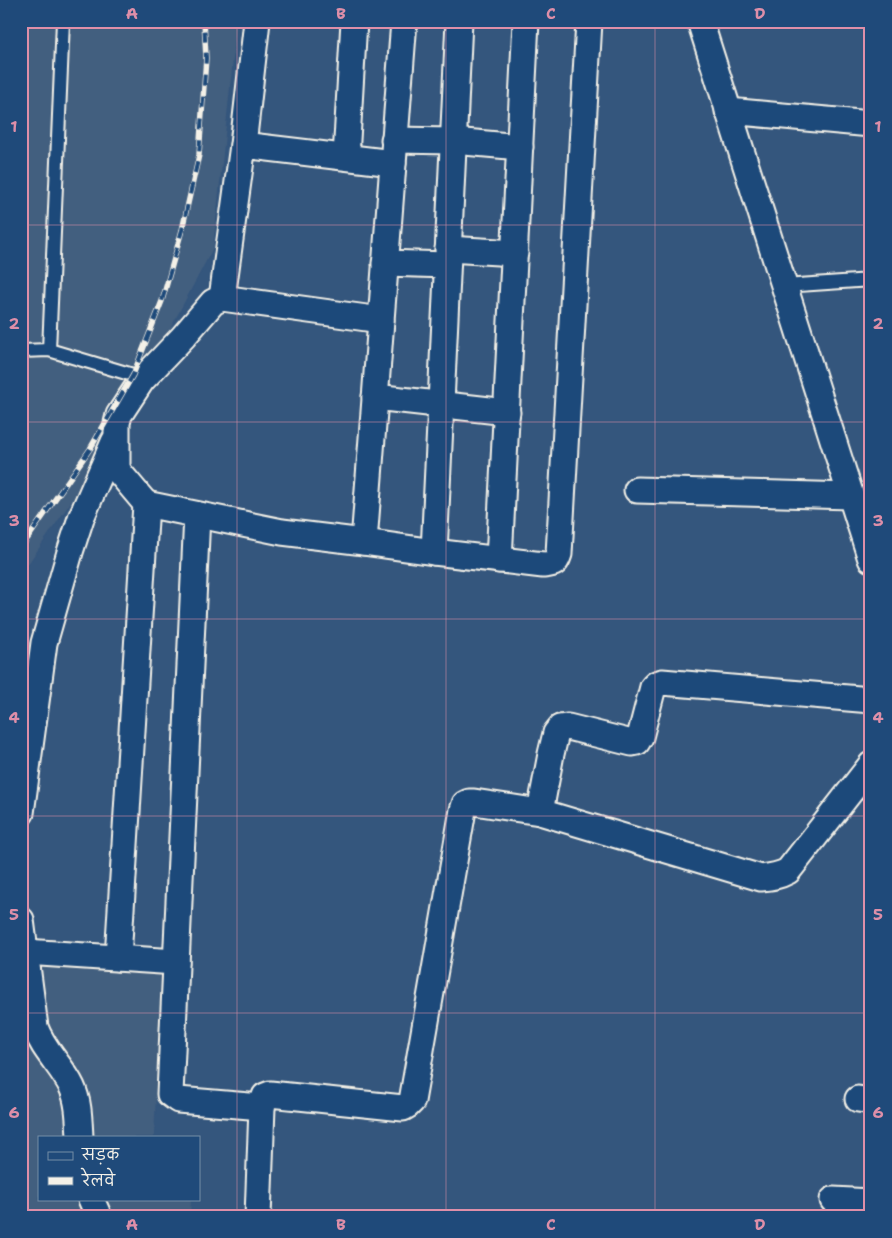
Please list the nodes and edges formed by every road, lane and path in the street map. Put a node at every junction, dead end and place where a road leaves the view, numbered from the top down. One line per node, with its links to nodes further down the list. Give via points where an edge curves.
1 (63, 21): 23 (lane)
2 (257, 21): 12 (street)
3 (354, 21): 15 (street)
4 (404, 21): 14 (street)
5 (459, 21): 11 (street)
6 (526, 21): 13 (street)
7 (589, 21): 37 (street, via 559,554 557,561 543,566)
8 (704, 24): 9 (street)
9 (728, 111): 10 (street); 20 (street)
10 (871, 124)
11 (453, 141): 13 (street); 14 (street); 17 (street)
12 (243, 146): 15 (street); 21 (street)
13 (520, 147): 16 (street)
14 (394, 152): 15 (street); 18 (street)
15 (346, 158)
16 (515, 253): 17 (street); 28 (street)
17 (448, 257): 18 (street); 27 (street)
18 (385, 263): 22 (street)
19 (871, 280): 20 (lane)
20 (784, 286): 31 (street)
21 (222, 298): 22 (street); 25 (street, via 213,302)
22 (381, 320): 26 (street)
23 (50, 350): 24 (lane); 25 (lane)
24 (21, 351)
25 (142, 380): 29 (street, via 119,415)
26 (375, 397): 27 (street); 34 (street)
27 (441, 404): 28 (street); 35 (street)
28 (507, 412): 37 (street)
29 (118, 434): 32 (street, via 117,467); 41 (street, via 81,518 44,643)
30 (637, 490): 31 (street)
31 (850, 496): 36 (street)
32 (146, 504): 33 (street); 44 (street)
33 (197, 515): 34 (street, via 282,532); 45 (street)
34 (364, 542): 35 (street)
35 (434, 552): 37 (street)
36 (871, 559)
37 (499, 560)
38 (871, 700): 40 (street, via 656,684 637,742 560,728 556,733)
39 (871, 765): 40 (street, via 788,871 774,877 761,878)
40 (540, 812): 46 (street, via 474,802 465,804 412,1101 403,1108 270,1094 265,1096)
41 (21, 813)
42 (21, 920): 43 (street)
43 (25, 952): 44 (street); 47 (street, via 35,1027 38,1037 76,1096)
44 (118, 958): 45 (street)
45 (176, 962): 46 (street, via 170,1094 178,1100)
46 (262, 1107): 52 (street)
47 (80, 1136)
48 (91, 1200): 51 (street)
49 (833, 1200): 50 (street)
50 (871, 1202)
51 (99, 1217)
52 (258, 1217)

